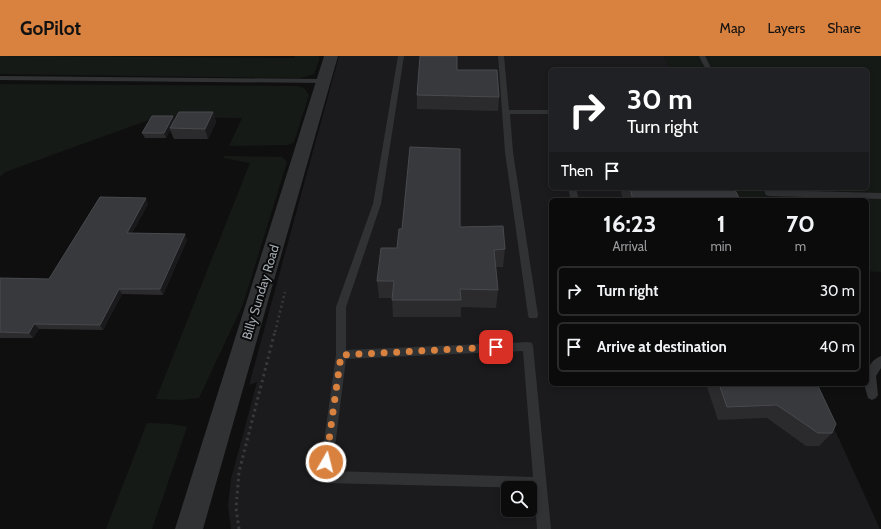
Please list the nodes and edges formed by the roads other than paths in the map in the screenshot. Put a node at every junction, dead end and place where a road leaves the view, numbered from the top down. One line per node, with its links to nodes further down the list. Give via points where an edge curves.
1 (331, 56): 7 (street, Billy Sunday Road)
2 (401, 56): 13 (lane, via 377,204 341,307)
3 (501, 56): 8 (lane)
4 (702, 56): 5 (lane)
5 (708, 68)
6 (0, 78): 7 (lane)
7 (323, 81): 17 (street, Billy Sunday Road)
8 (506, 112): 9 (lane); 12 (lane, via 509,152)
9 (549, 112)
10 (768, 190): 11 (lane, via 770,193)
11 (881, 196)
12 (533, 315)
13 (341, 355): 16 (lane, via 528,346); 16 (lane, via 324,477)
14 (881, 361): 15 (lane, via 869,377)
15 (872, 395)
16 (540, 483): 18 (lane)
17 (189, 529)
18 (544, 529)

